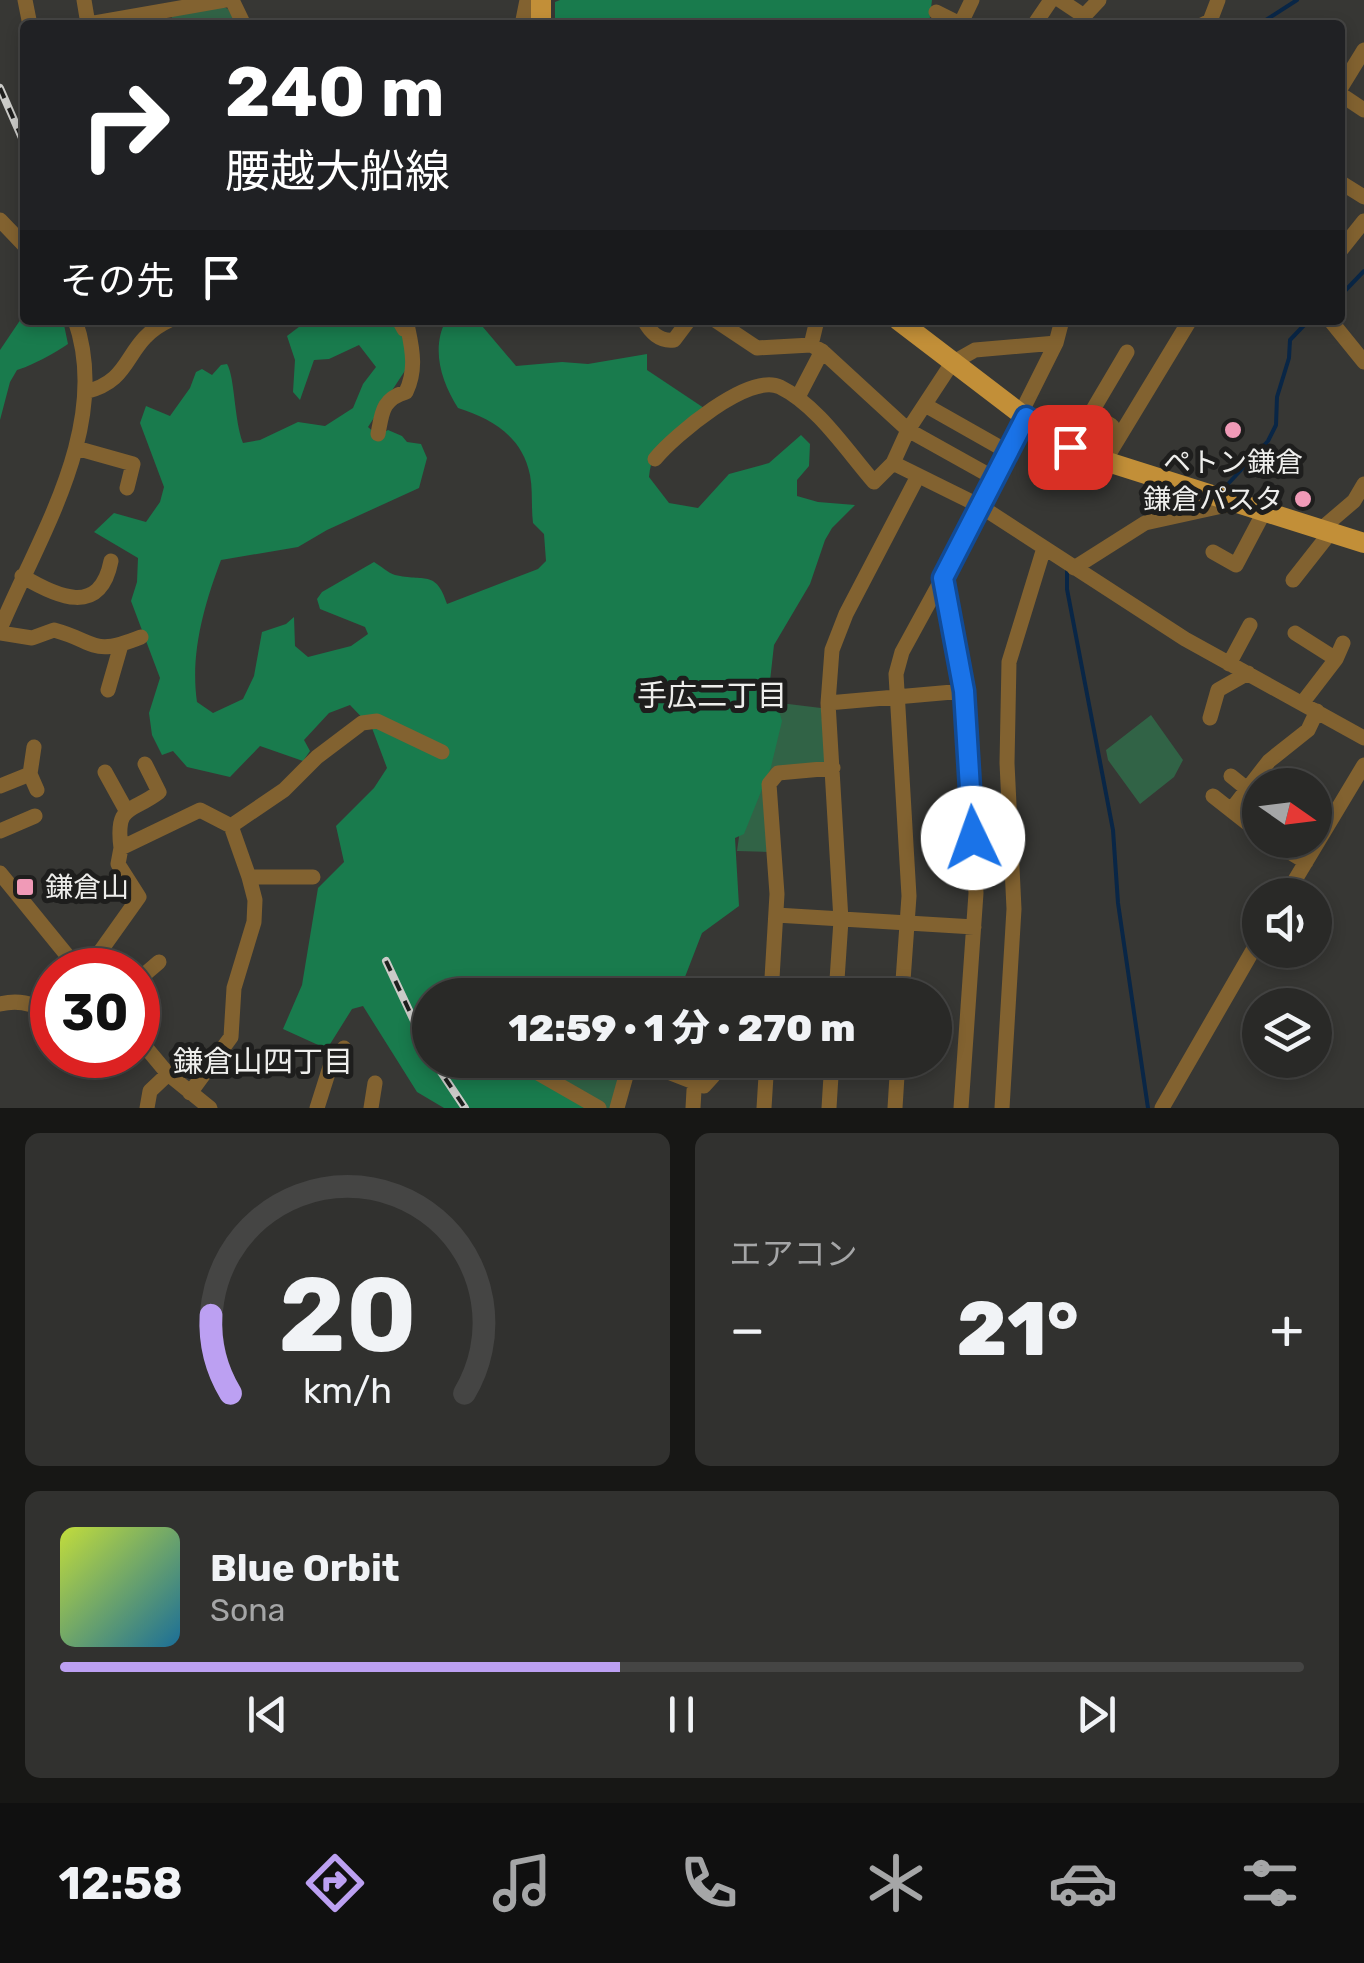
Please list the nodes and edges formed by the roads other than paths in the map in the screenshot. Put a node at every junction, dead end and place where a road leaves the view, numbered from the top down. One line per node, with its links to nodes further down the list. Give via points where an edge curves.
1 (228, 0): 4 (street)
2 (1060, 0): 3 (street, via 1087,16)
3 (1099, 0)
4 (192, 4): 7 (street)
5 (140, 8): 7 (street); 8 (street)
6 (936, 12): 9 (street)
7 (165, 19)
8 (104, 20)
9 (952, 20)
10 (1364, 50): 11 (street)
11 (1345, 82)
12 (0, 220): 14 (street)
13 (1364, 221): 15 (street)
14 (20, 238)
15 (1345, 245)
16 (76, 325): 32 (street)
17 (161, 325): 32 (street, via 145,334 114,380)
18 (402, 325): 37 (street, via 414,358 411,382 384,405)
19 (648, 325): 20 (street, via 669,341)
20 (685, 325)
21 (722, 325): 28 (street, via 757,348)
22 (817, 325): 28 (street)
23 (904, 325): 31 (main road)
24 (1061, 325): 27 (street)
25 (1187, 325): 41 (street)
26 (1334, 325): 30 (street)
27 (1056, 343): 31 (street, via 976,350); 35 (street)
28 (816, 348): 33 (street); 36 (street)
29 (1126, 352): 41 (street, via 1090,413 1112,426)
30 (1364, 362)
31 (952, 363): 34 (street); 35 (main road)
32 (85, 392): 38 (street)
33 (798, 397): 40 (street, via 774,385 745,392 689,426); 42 (street, via 874,482)
34 (925, 405): 36 (street); 39 (street)
35 (1023, 415): 39 (street); 41 (main road)
36 (908, 430): 42 (street); 44 (street)
37 (378, 434)
38 (76, 448): 46 (street, via 134,464); 57 (street)
39 (1008, 452): 44 (street)
40 (654, 459)
41 (1098, 460): 47 (main road)
42 (893, 463): 43 (street)
43 (918, 476): 49 (street); 72 (street, via 836,635)
44 (994, 478): 49 (street)
45 (1364, 484): 48 (street)
46 (127, 488)
47 (1236, 503): 50 (main road); 56 (street, via 1145,523)
48 (1359, 503): 51 (street)
49 (980, 506): 53 (street); 58 (street)
50 (1264, 512): 51 (main road); 54 (street, via 1236,565)
51 (1325, 532): 52 (main road); 59 (street)
52 (1364, 544)
53 (1044, 548): 56 (street); 140 (street, via 1009,662 1014,909)
54 (1213, 552)
55 (111, 561): 57 (street, via 105,582 86,596 64,598)
56 (1074, 568): 67 (street)
57 (22, 576): 61 (street)
58 (943, 578): 70 (street); 71 (street, via 898,661)
59 (1293, 580)
60 (1250, 625): 67 (street)
61 (0, 631): 65 (street, via 32,638 54,630 93,647)
62 (1305, 634): 66 (street)
63 (141, 638): 65 (street)
64 (1343, 643): 66 (street)
65 (121, 645): 69 (street)
66 (1336, 659): 73 (street)
67 (1229, 664): 68 (street)
68 (1248, 674): 73 (street); 74 (street, via 1218,690)
69 (108, 690)
70 (964, 691): 71 (street); 107 (street)
71 (897, 698): 72 (street); 106 (street)
72 (828, 703): 80 (street)
73 (1310, 706): 75 (street); 81 (street, via 1308,730)
74 (1210, 718)
75 (1364, 738)
76 (34, 747): 83 (street)
77 (442, 752): 94 (street, via 377,721 362,723)
78 (145, 764): 90 (street, via 159,792)
79 (1364, 764): 98 (street)
80 (833, 768): 104 (street, via 778,773 770,784); 105 (street)
81 (1265, 768)
82 (105, 772): 90 (street)
83 (30, 774): 86 (street); 87 (street)
84 (1231, 776): 85 (street)
85 (1242, 784)
86 (0, 786)
87 (36, 790)
88 (1213, 796): 91 (street)
89 (1242, 800): 91 (street)
90 (126, 810): 96 (street)
91 (1231, 810): 93 (street)
92 (36, 816): 95 (street)
93 (1242, 819)
94 (231, 826): 96 (street, via 200,810); 101 (street)
95 (0, 831)
96 (121, 848): 109 (street, via 118,864 139,897)
97 (1299, 858): 98 (street)
98 (1306, 862): 102 (street)
99 (0, 873): 103 (street)
100 (313, 876): 101 (street)
101 (249, 877): 128 (street, via 254,922 234,988 231,1037)
102 (1296, 878)
103 (6, 894): 108 (street)
104 (776, 916): 105 (street); 111 (street)
105 (840, 920): 106 (street); 112 (street)
106 (907, 924): 107 (street); 113 (street)
107 (974, 927): 139 (street)
108 (57, 948)
109 (103, 948)
110 (1243, 968): 141 (street)
111 (772, 978)
112 (837, 978)
113 (903, 978)
114 (0, 1004): 115 (street)
115 (30, 1004)
116 (344, 1048): 131 (street, via 330,1066)
117 (160, 1064): 118 (street)
118 (168, 1074): 128 (street); 129 (street, via 150,1091)
119 (547, 1078): 133 (street)
120 (625, 1078): 134 (street)
121 (684, 1078): 122 (street, via 704,1086)
122 (711, 1078)
123 (766, 1078): 136 (street)
124 (831, 1078): 137 (street)
125 (897, 1078): 138 (street)
126 (375, 1083): 132 (street)
127 (694, 1090): 135 (street)
128 (190, 1094): 130 (street)
129 (147, 1108)
130 (210, 1108)
131 (317, 1108)
132 (371, 1108)
133 (599, 1108)
134 (616, 1108)
135 (693, 1108)
136 (764, 1108)
137 (829, 1108)
138 (895, 1108)
139 (961, 1108)
140 (1002, 1108)
141 (1162, 1108)

